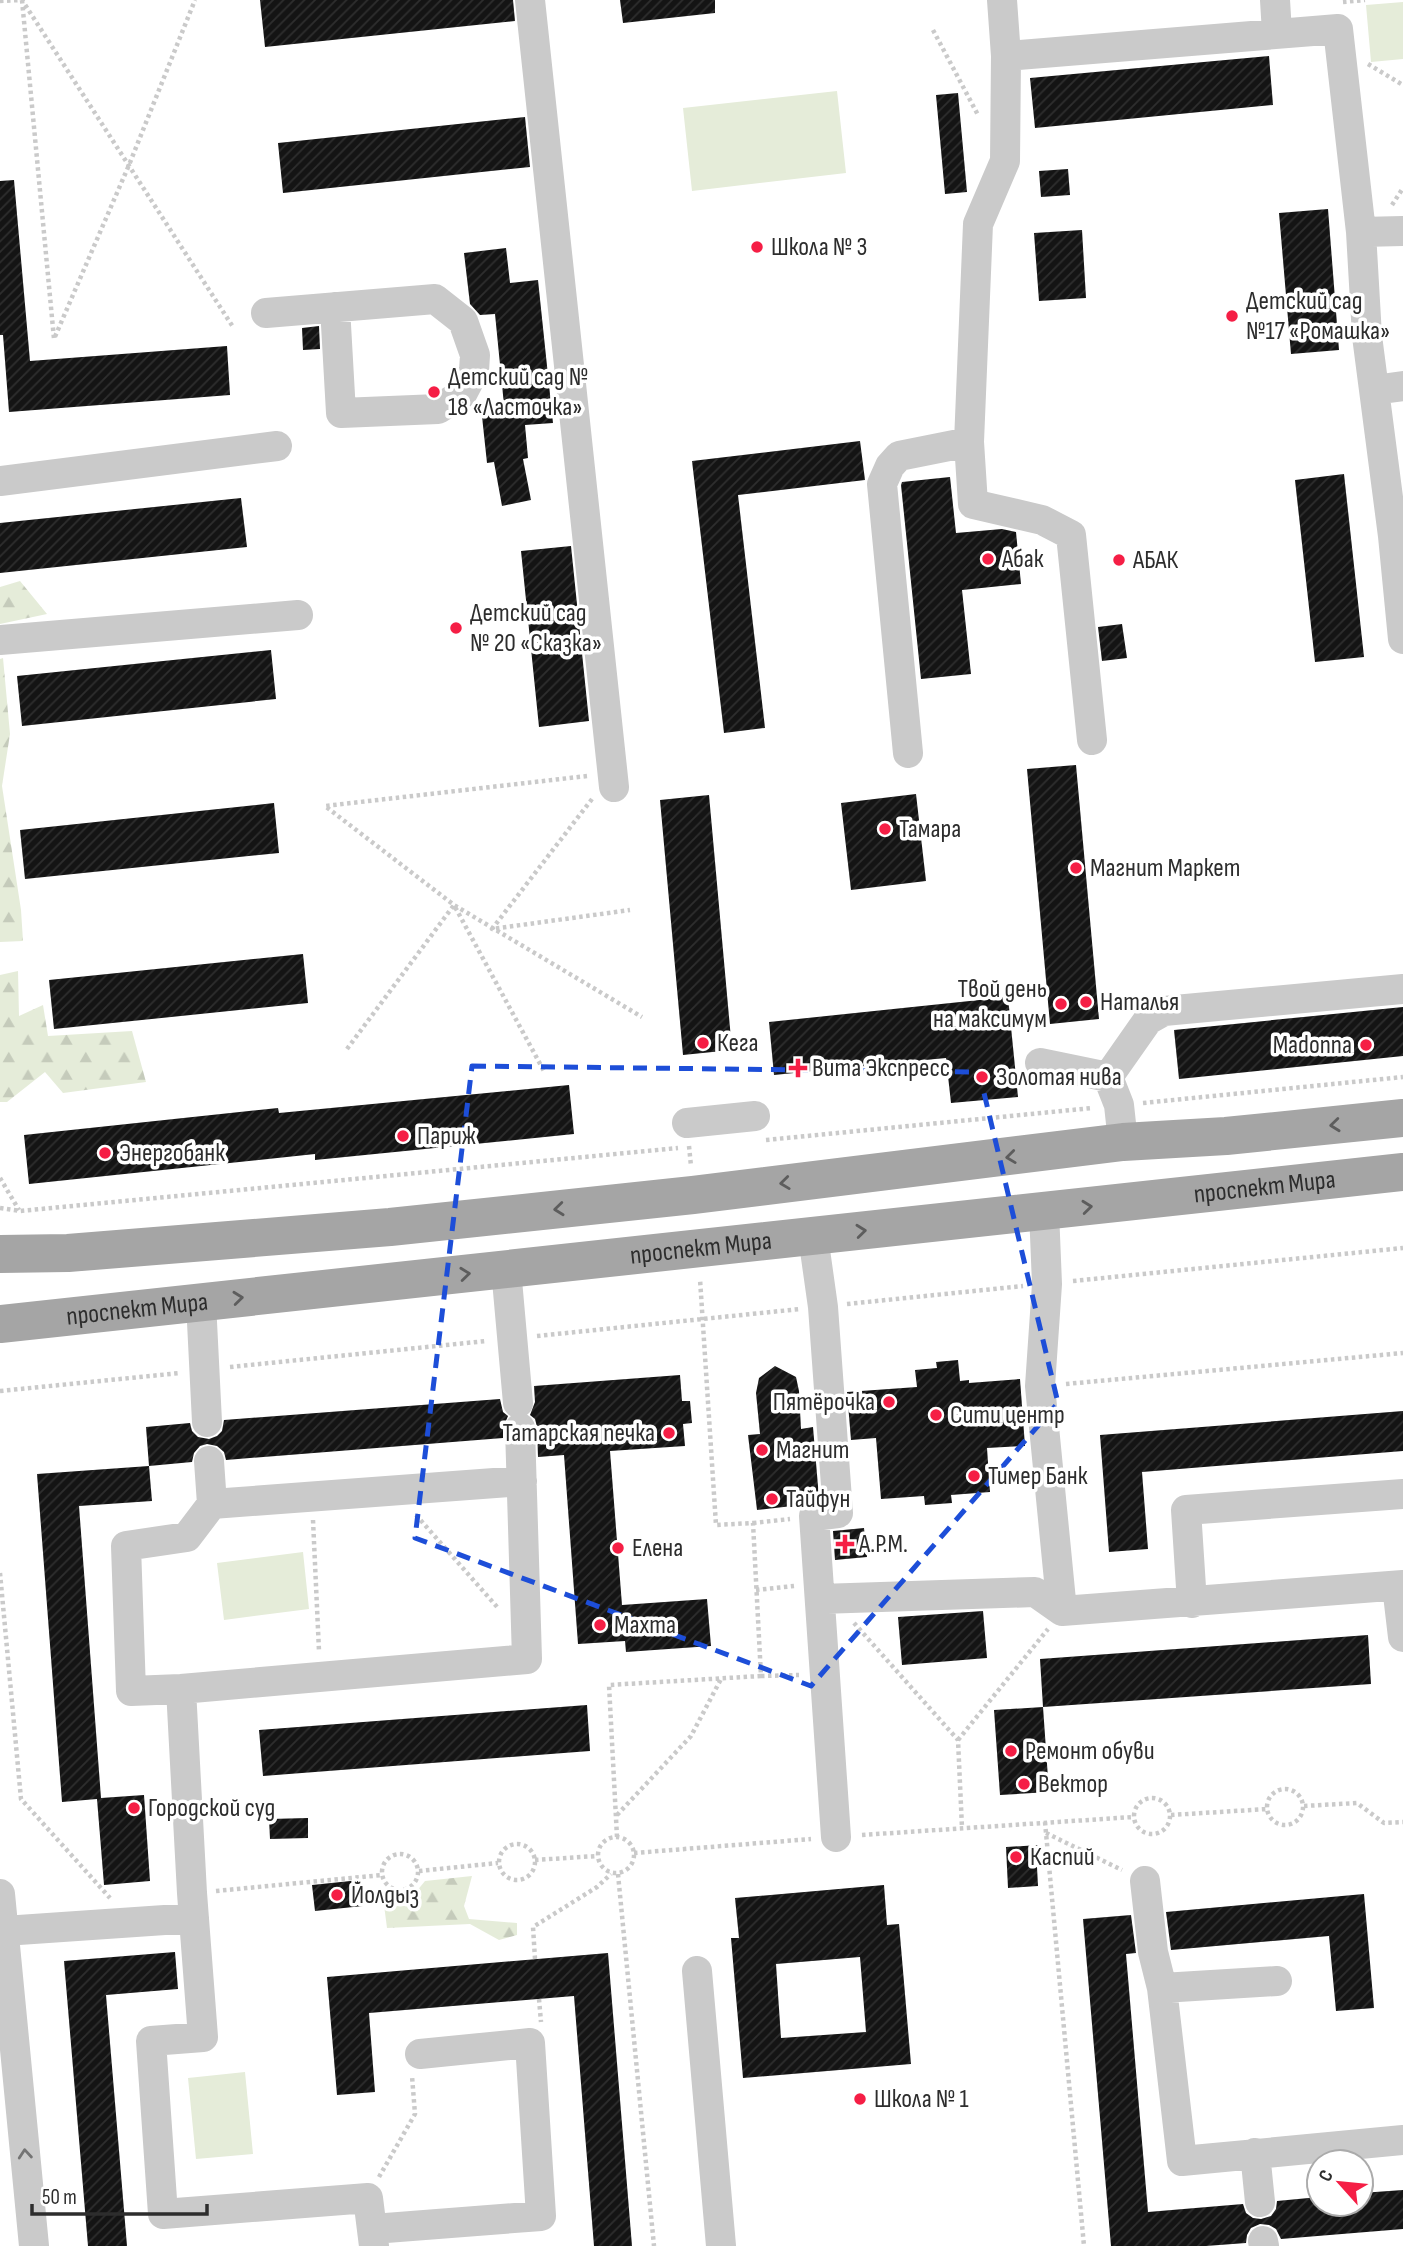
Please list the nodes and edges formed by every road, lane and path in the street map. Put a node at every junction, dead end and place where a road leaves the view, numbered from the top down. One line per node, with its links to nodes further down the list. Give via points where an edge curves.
1 (22, 0): 6 (path); 13 (path); 13 (path, via 54,339)
2 (195, 0): 13 (path)
3 (530, 0): 30 (street)
4 (1002, 0): 10 (street)
5 (1275, 0): 8 (street)
6 (0, 1)
7 (933, 30): 12 (path)
8 (1277, 33): 9 (street, via 1338,29); 10 (street)
9 (1340, 47): 11 (path); 15 (street)
10 (1006, 56): 21 (street, via 1005,161 978,224)
11 (1403, 85)
12 (982, 121)
13 (129, 165): 18 (path)
14 (1403, 231): 15 (street)
15 (1361, 232): 20 (street)
16 (335, 307): 16 (street, via 435,299 463,321 475,355 474,371 462,394 438,409 341,413); 17 (street)
17 (266, 313)
18 (233, 327)
19 (1403, 386): 20 (street)
20 (1374, 390): 24 (street)
21 (969, 442): 28 (street, via 973,504 1042,520 1071,535); 29 (street, via 899,456 882,484)
22 (277, 446): 23 (street)
23 (0, 481)
24 (1398, 536): 26 (street)
25 (298, 615): 27 (street)
26 (1403, 639)
27 (0, 640)
28 (1092, 740)
29 (908, 753)
30 (613, 780): 31 (path, via 325,806); 33 (path)
31 (454, 905): 33 (path); 36 (path); 38 (path)
32 (630, 910): 33 (path)
33 (492, 929): 35 (path)
34 (1403, 989): 39 (street, via 1164,1011 1148,1020)
35 (642, 1017)
36 (347, 1049)
37 (1040, 1063): 39 (street)
38 (545, 1073)
39 (1108, 1077): 44 (street, via 1119,1105)
40 (755, 1116): 42 (street)
41 (1403, 1118): 43 (main road, проспект Мира, one-way to 43)
42 (687, 1124)
43 (1226, 1136): 44 (main road, проспект Мира); 47 (main road, via 1237,1162)
44 (1123, 1142): 50 (main road, проспект Мира, one-way to 50)
45 (1403, 1172): 47 (main road, проспект Мира)
46 (0, 1178): 48 (path, via 20,1211)
47 (1230, 1191): 49 (main road, проспект Мира, one-way to 47)
48 (0, 1208)
49 (1044, 1211): 51 (main road, проспект Мира, one-way to 49); 56 (street)
50 (390, 1227): 53 (main road, проспект Мира, via 68,1253); 55 (main road, via 385,1260)
51 (813, 1236): 54 (main road, проспект Мира); 58 (street)
52 (1403, 1248): 56 (path)
53 (0, 1254)
54 (506, 1269): 55 (main road, проспект Мира, one-way to 54); 61 (street)
55 (397, 1281): 57 (main road, проспект Мира, one-way to 55)
56 (1047, 1284): 58 (path); 64 (street)
57 (201, 1302): 60 (main road, проспект Мира); 63 (street)
58 (823, 1307): 59 (path); 73 (street, via 838,1513)
59 (704, 1319): 61 (path); 74 (path, via 716,1525)
60 (0, 1324)
61 (513, 1339): 63 (path); 68 (street)
62 (1403, 1353): 64 (path)
63 (205, 1370): 65 (path); 66 (street)
64 (1040, 1386): 80 (street)
65 (0, 1391)
66 (207, 1422)
67 (209, 1461): 72 (street)
68 (522, 1481): 69 (street); 82 (street)
69 (395, 1490): 71 (street); 82 (path)
70 (1403, 1494): 79 (street, via 1186,1510)
71 (312, 1496): 72 (street); 85 (path)
72 (212, 1504): 87 (street, via 187,1537 126,1546 131,1691)
73 (814, 1516): 74 (path); 78 (street)
74 (752, 1523): 77 (path)
75 (0, 1573): 109 (path, via 21,1800)
76 (1400, 1586): 79 (street); 81 (street)
77 (756, 1590): 78 (path); 84 (path)
78 (824, 1594): 80 (street, via 1035,1592); 83 (street); 88 (path)
79 (1192, 1603): 80 (street)
80 (1062, 1611): 88 (path)
81 (1403, 1637)
82 (527, 1640): 85 (street, via 527,1659)
83 (825, 1674): 84 (path); 99 (street)
84 (761, 1676): 86 (path)
85 (321, 1677): 87 (street)
86 (721, 1678): 92 (path, via 691,1736); 92 (path, via 608,1685)
87 (181, 1689): 110 (street)
88 (958, 1740): 96 (path)
89 (1304, 1806): 90 (path, via 1301,1797 1286,1788 1269,1798); 90 (path, via 1300,1819 1288,1826 1273,1822); 95 (path, via 1357,1803 1384,1823)
90 (1267, 1808): 91 (path)
91 (1171, 1815): 93 (path, via 1167,1827 1154,1834 1140,1830); 93 (path, via 1168,1805 1152,1797 1142,1799)
92 (616, 1816): 98 (path)
93 (1133, 1817): 94 (path)
94 (1045, 1822): 96 (path); 97 (path)
95 (1403, 1822)
96 (962, 1828): 99 (path)
97 (1046, 1833): 107 (path); 124 (path)
98 (617, 1837): 100 (path, via 632,1845); 101 (path, via 606,1839)
99 (836, 1838): 100 (path)
100 (634, 1853): 106 (path, via 631,1867)
101 (597, 1856): 102 (path); 105 (path)
102 (535, 1860): 103 (path, via 533,1851 517,1843 500,1853); 103 (path, via 532,1873 520,1880 505,1876)
103 (498, 1863): 104 (path)
104 (419, 1871): 104 (path, via 415,1884 403,1891 389,1887 382,1873 384,1863 401,1853 416,1862)
105 (611, 1874): 106 (path); 112 (path, via 533,1927)
106 (618, 1874): 122 (path)
107 (1145, 1881): 115 (street)
108 (0, 1895): 111 (street)
109 (112, 1901)
110 (194, 1918): 111 (street); 120 (street, via 202,2038 151,2041 163,2214 368,2198)
111 (4, 1931): 121 (street, one-way to 111)
112 (535, 1959)
113 (697, 1971): 123 (street)
114 (1277, 1981): 115 (street)
115 (1162, 1988): 118 (street, via 1182,2161)
116 (420, 2054): 120 (street, via 530,2043 541,2216)
117 (1403, 2140): 118 (street)
118 (1255, 2153): 119 (street)
119 (1260, 2202)
120 (374, 2238)
121 (34, 2246)
122 (654, 2246)
123 (721, 2246)
124 (1084, 2246)

